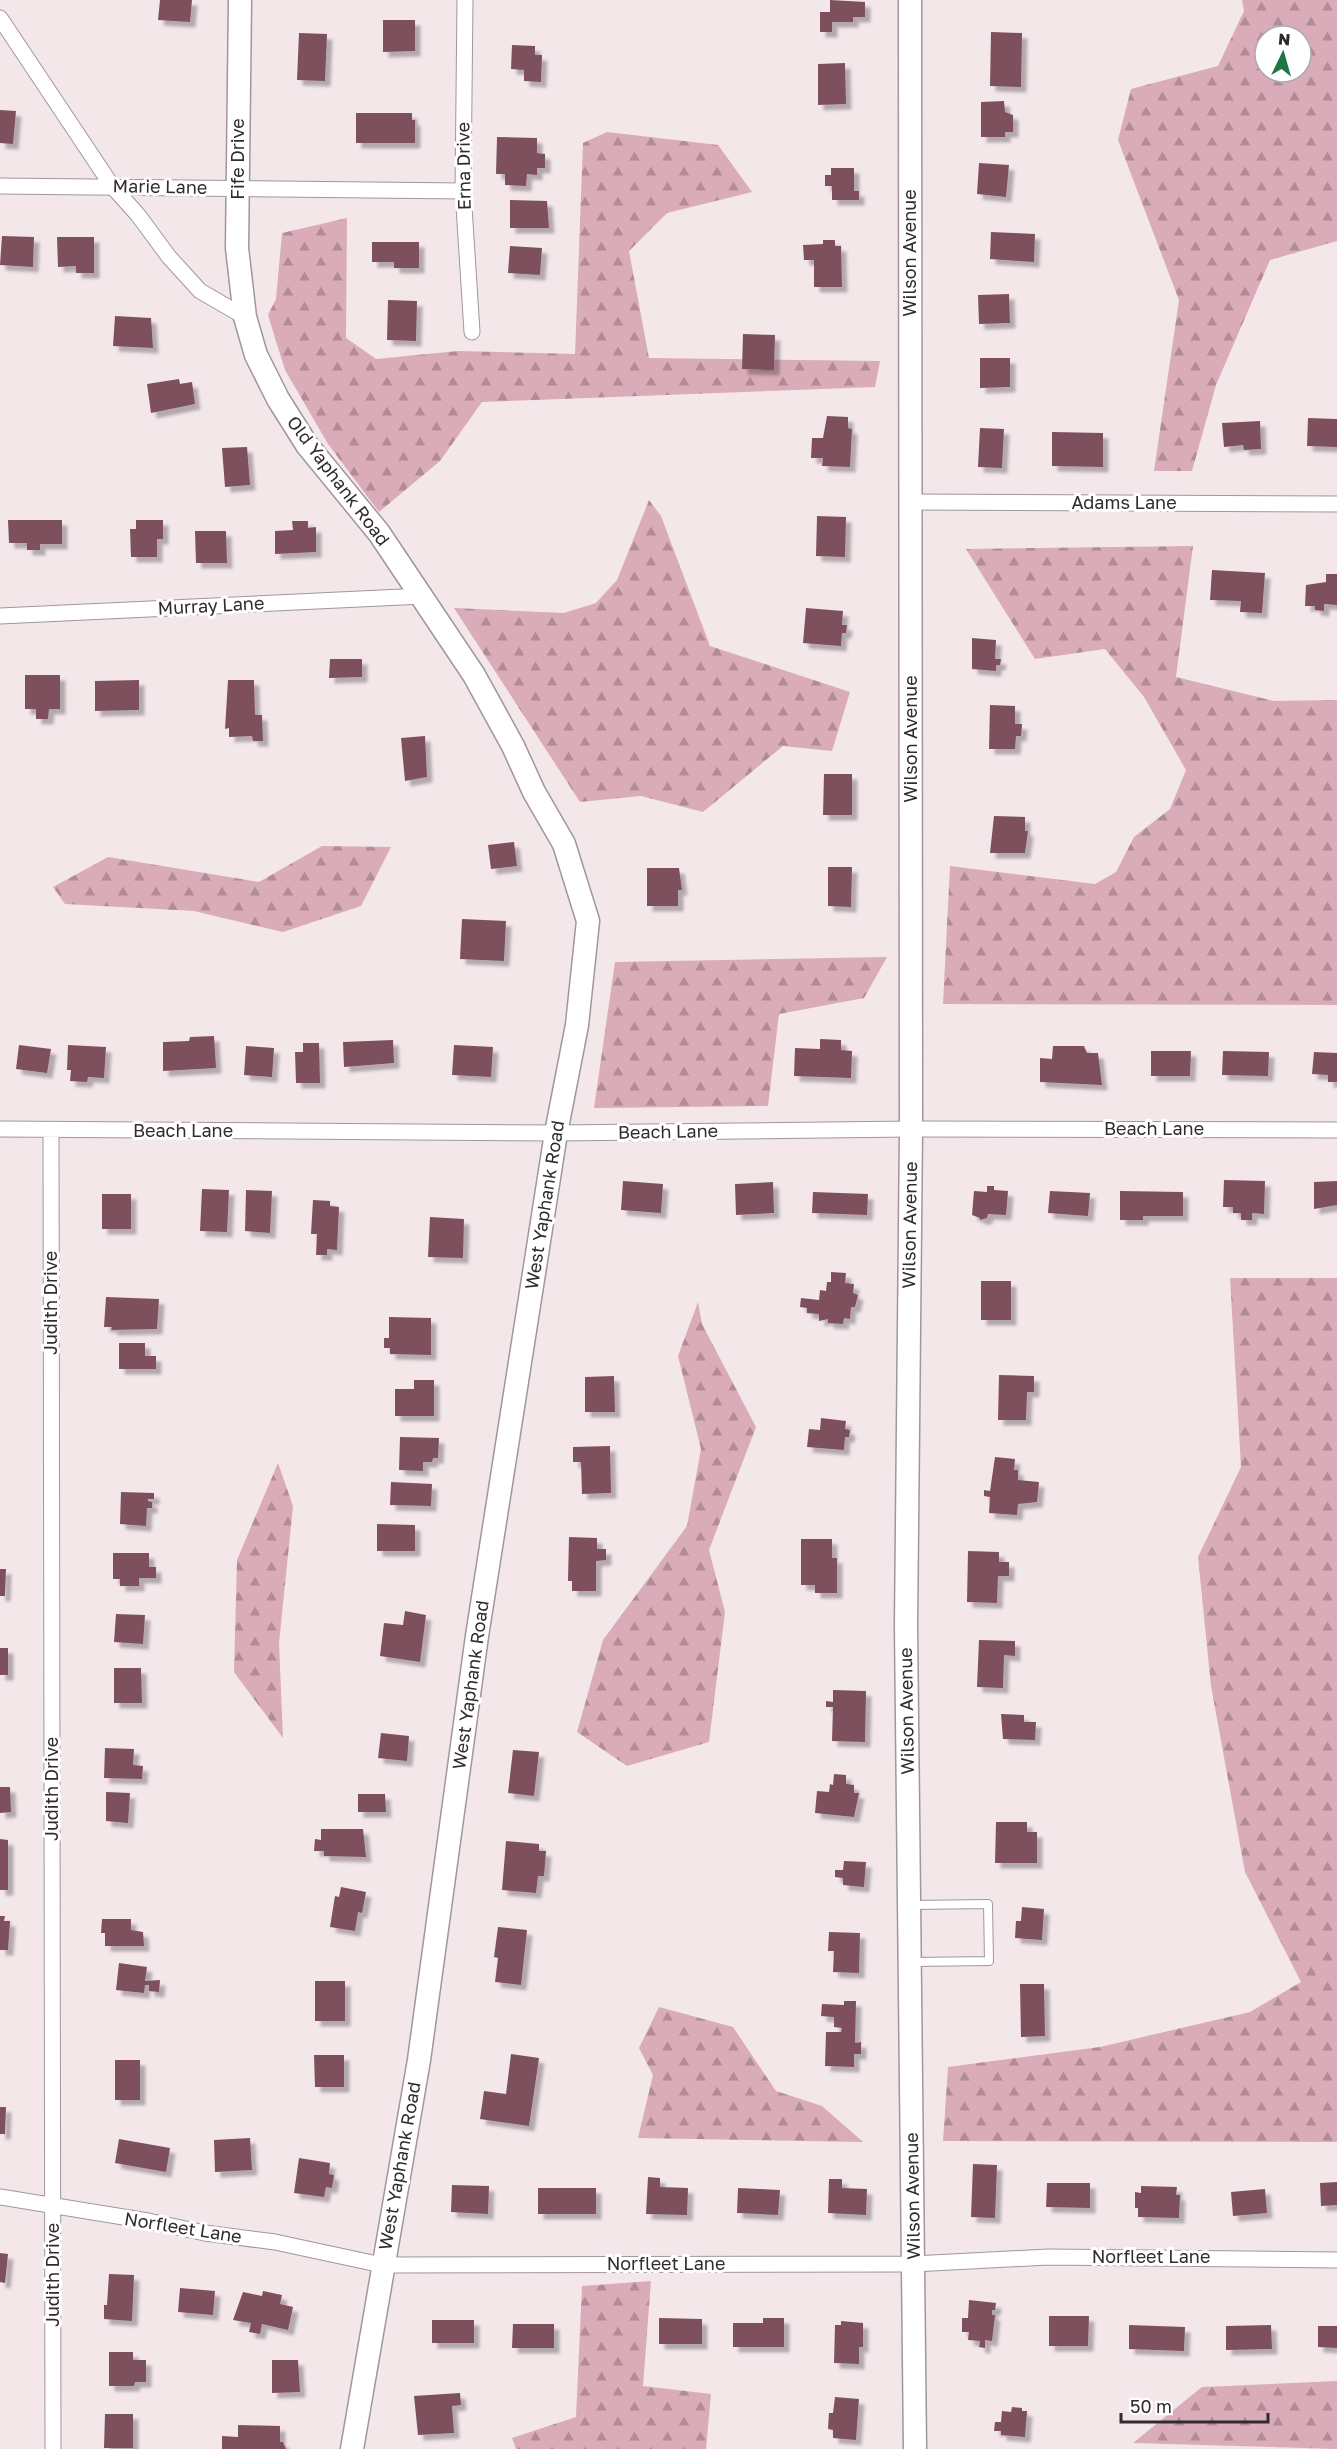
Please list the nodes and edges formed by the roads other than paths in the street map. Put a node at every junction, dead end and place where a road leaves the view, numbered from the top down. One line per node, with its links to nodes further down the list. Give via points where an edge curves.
1 (240, 0): 7 (street, Fife Drive)
2 (465, 0): 8 (street, Erna Drive)
3 (910, 0): 11 (street, Wilson Avenue)
4 (0, 18): 6 (street)
5 (0, 186): 6 (street, Marie Lane)
6 (112, 186): 7 (street, Marie Lane); 9 (street, via 200,291)
7 (238, 188): 8 (street, Marie Lane); 9 (street, Fife Drive, via 237,248)
8 (463, 191): 10 (street, Erna Drive)
9 (245, 318): 13 (street, Old Yaphank Road, via 256,355 307,445 379,533)
10 (472, 332)
11 (911, 502): 12 (street, Adams Lane); 16 (street, Wilson Avenue)
12 (1337, 504)
13 (423, 596): 14 (street, Murray Lane); 15 (street, Old Yaphank Road, via 474,675 564,844)
14 (0, 616)
15 (588, 921): 20 (street, West Yaphank Road, via 577,1025)
16 (911, 1129): 19 (street, Beach Lane); 20 (street, Beach Lane); 21 (street, Wilson Avenue, via 906,1626)
17 (0, 1130): 18 (street, Beach Lane)
18 (51, 1130): 20 (street, Beach Lane); 24 (street, Judith Drive)
19 (1337, 1130)
20 (556, 1133): 27 (street, West Yaphank Road, via 477,1636 419,2060)
21 (910, 1905): 22 (street, Wilson Avenue); 22 (lane, via 988,1904 989,1961)
22 (910, 1962): 26 (street, Wilson Avenue)
23 (0, 2197): 24 (street, Norfleet Lane)
24 (53, 2208): 27 (street, Norfleet Lane, via 274,2242); 28 (street, Judith Drive)
25 (1337, 2260): 26 (street, Norfleet Lane, via 1048,2257)
26 (913, 2264): 27 (street, Norfleet Lane); 30 (street, Wilson Avenue)
27 (382, 2265): 29 (street, West Yaphank Road)
28 (53, 2449)
29 (352, 2449)
30 (915, 2449)

